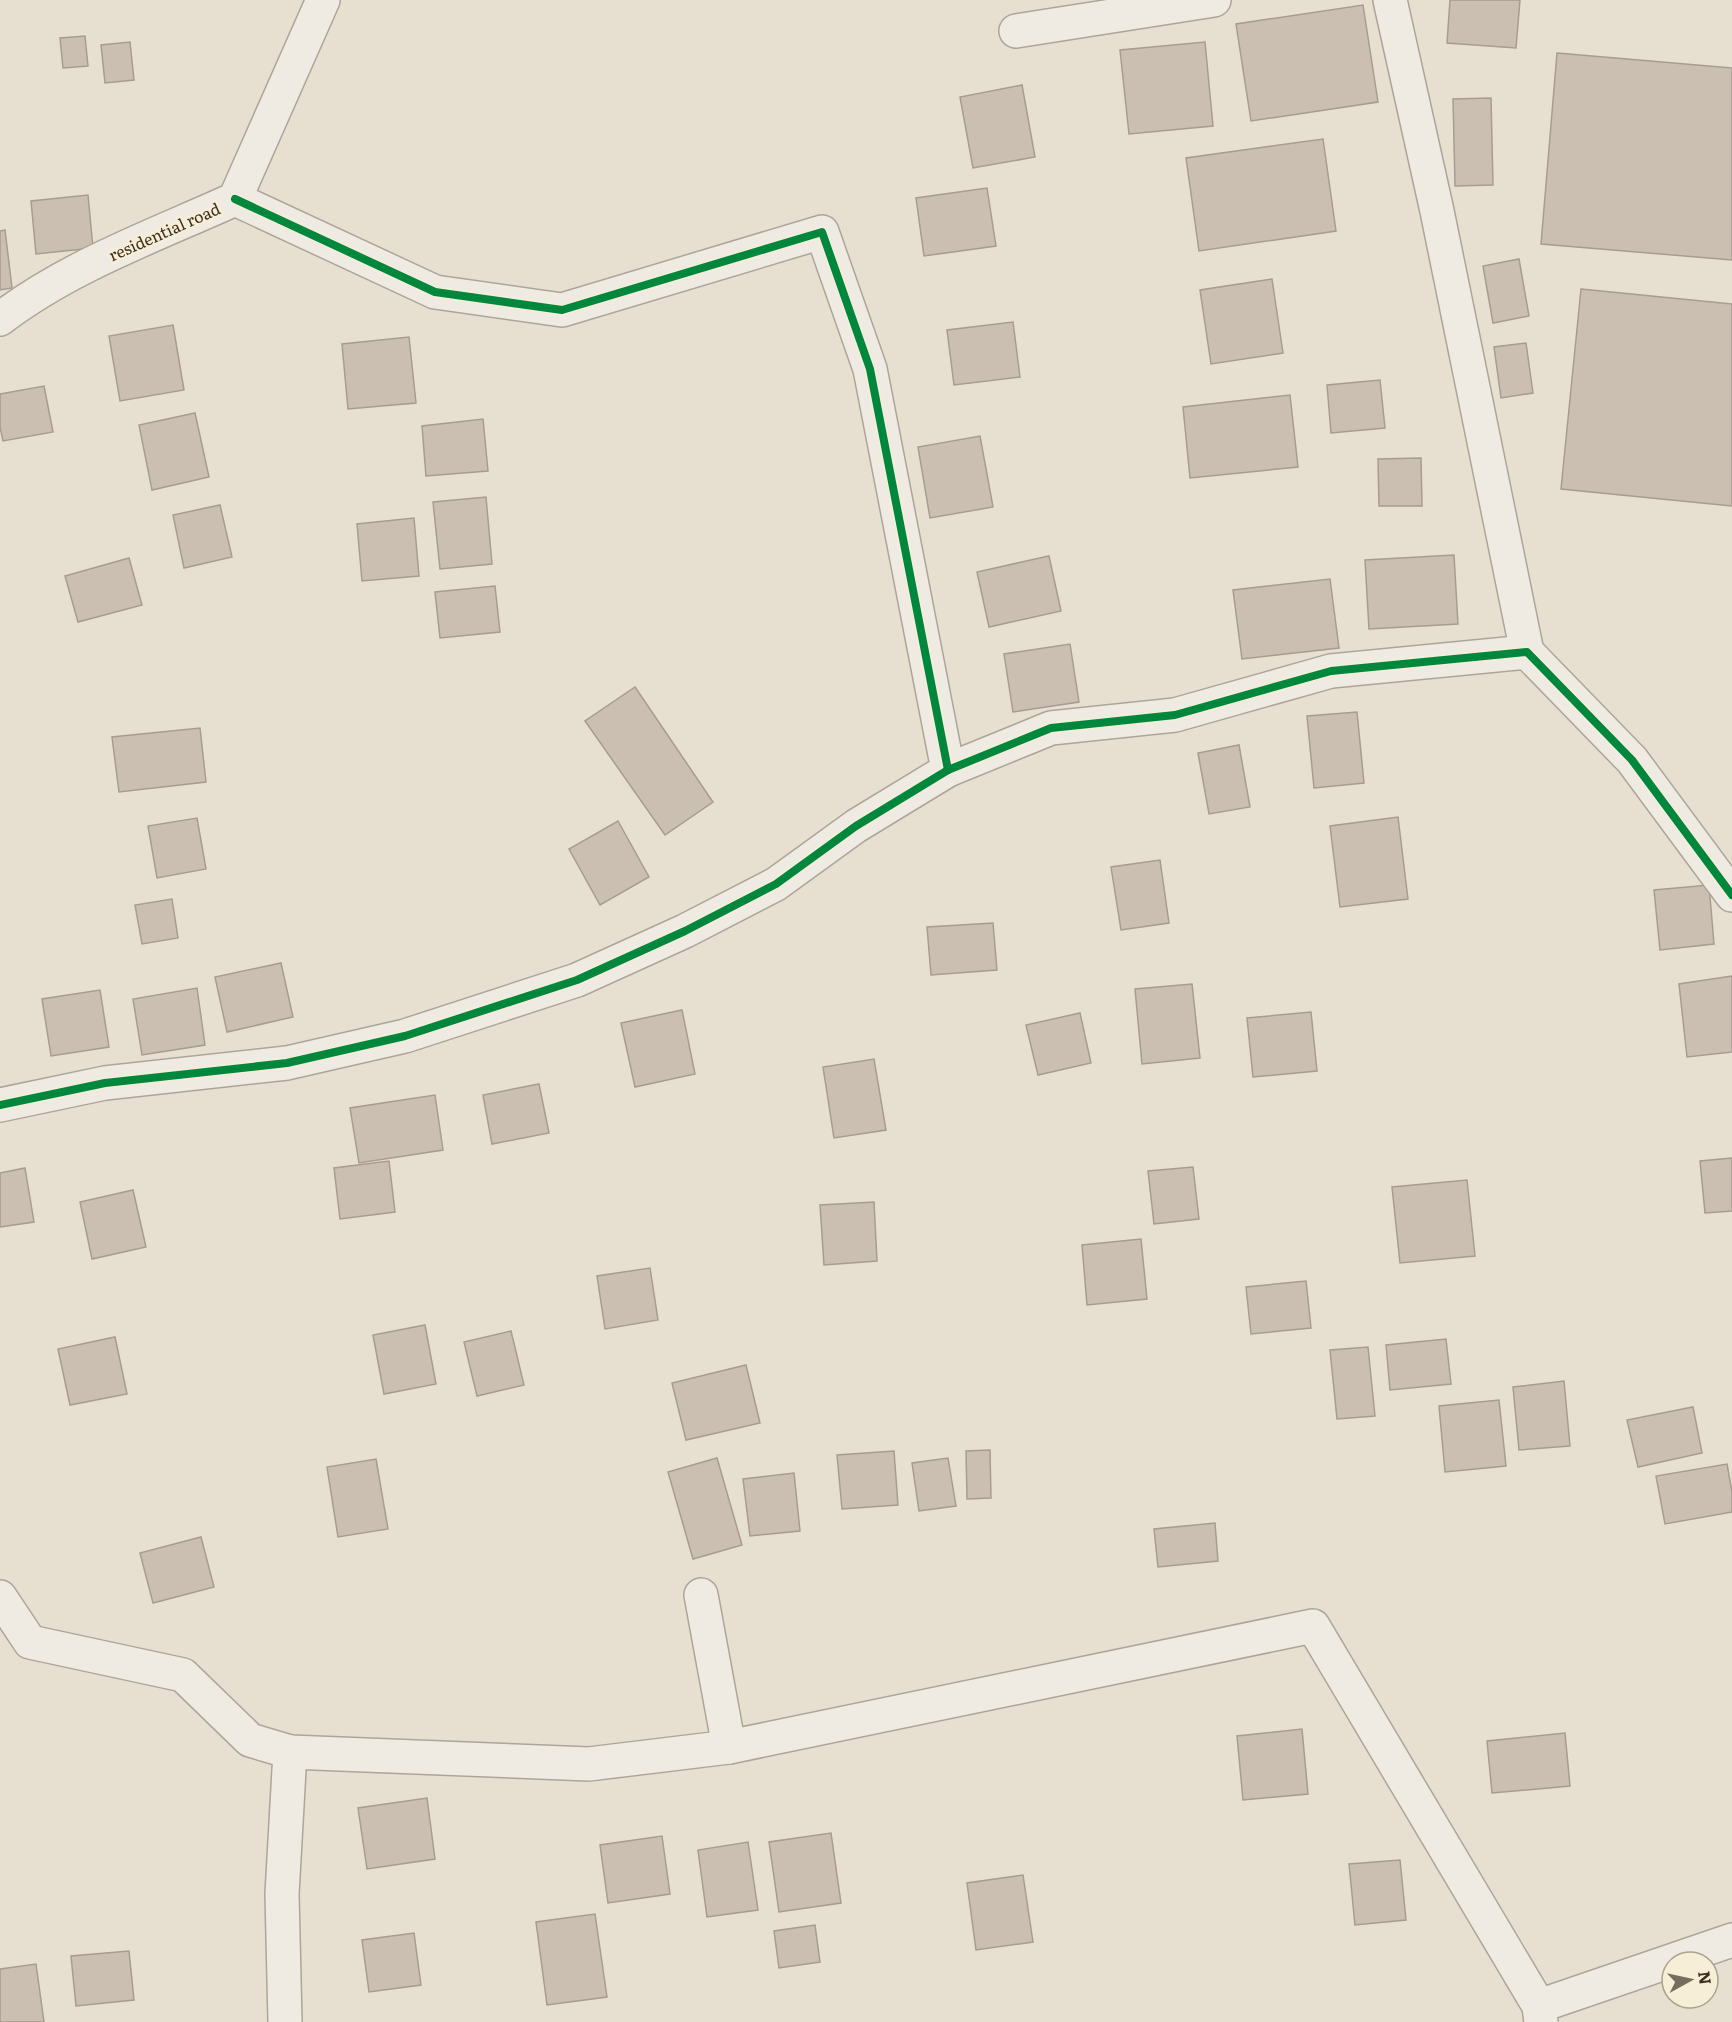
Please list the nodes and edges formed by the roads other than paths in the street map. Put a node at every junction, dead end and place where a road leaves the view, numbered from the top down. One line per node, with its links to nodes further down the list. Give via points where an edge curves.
1 (323, 0): 5 (street, residential road)
2 (1214, 0): 4 (street)
3 (1390, 0): 7 (street)
4 (1016, 31)
5 (235, 199): 6 (street, residential road, via 98,261 21,303); 8 (street, via 435,292 562,310 822,232 870,369)
6 (0, 319)
7 (1527, 652): 8 (street, via 1331,671 1175,715 1051,728); 9 (street, via 1632,760)
8 (948, 770): 10 (street, via 856,826 776,884 577,980 405,1036 287,1063 105,1083)
9 (1732, 895)
10 (0, 1106)
11 (701, 1595): 13 (street)
12 (0, 1597): 14 (street, via 30,1642 183,1675 250,1740)
13 (729, 1747): 14 (street, via 589,1764); 16 (street, via 1313,1626)
14 (290, 1752): 17 (street, via 282,1894)
15 (1732, 1940): 16 (street)
16 (1540, 2014)
17 (285, 2022)

